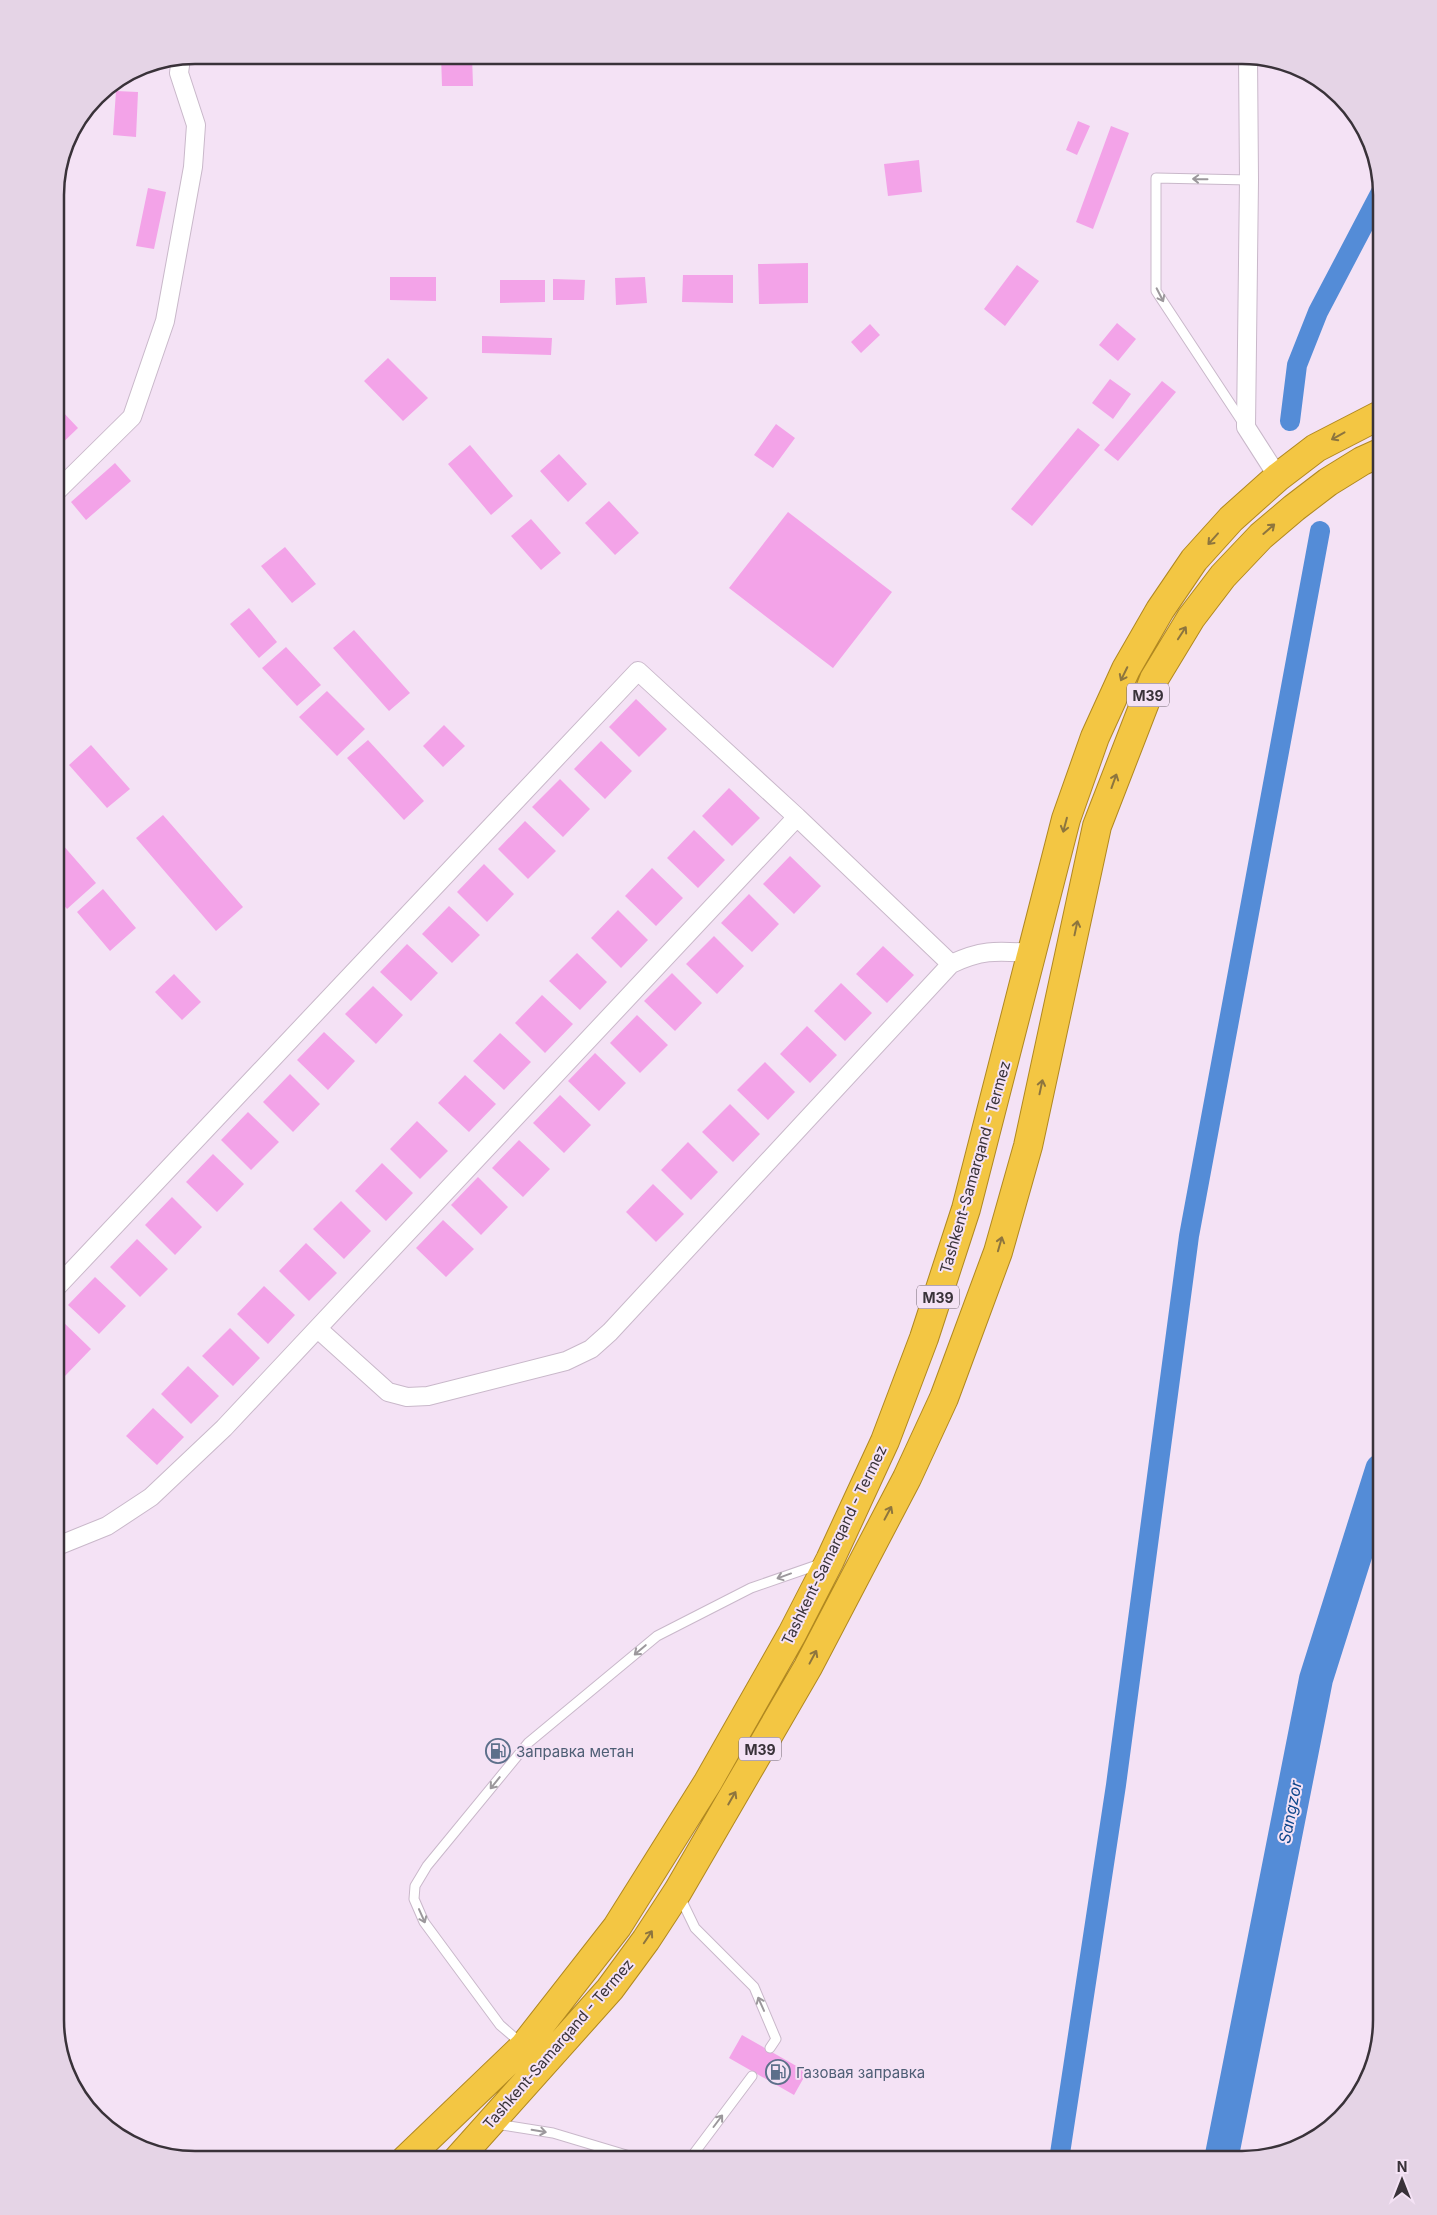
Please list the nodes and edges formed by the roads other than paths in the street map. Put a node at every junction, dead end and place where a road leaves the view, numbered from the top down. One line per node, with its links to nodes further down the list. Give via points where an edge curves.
1 (1248, 64): 3 (street)
2 (180, 65): 8 (street, via 179,73 196,125 193,168 165,321 132,417)
3 (1249, 180): 5 (street); 5 (lane, one-way to 5, via 1156,178 1156,291)
4 (1373, 419): 7 (highway, Tashkent-Samarqand - Termez / M39, one-way to 7, via 1316,448)
5 (1246, 427): 7 (street)
6 (1373, 456): 13 (highway, Tashkent-Samarqand - Termez / M39, one-way to 6, via 1097,826 1154,679 1191,618 1223,576 1261,536 1328,482)
7 (1278, 477): 10 (highway, Tashkent-Samarqand - Termez / M39, one-way to 10, via 1231,519 1194,560 1126,668 1095,737 1066,819)
8 (64, 484)
9 (798, 817): 11 (street); 14 (street, via 638,671); 15 (street)
10 (1032, 953): 11 (street, via 975,953); 12 (highway, Tashkent-Samarqand - Termez / M39)
11 (951, 964): 15 (street, via 591,1349 566,1361 428,1396 407,1397 388,1392)
12 (985, 1139): 13 (highway, via 998,1130 1009,1128); 17 (highway, Tashkent-Samarqand - Termez / M39, via 924,1338 885,1441)
13 (1028, 1146): 18 (highway, Tashkent-Samarqand - Termez / M39, one-way to 13, via 808,1667 907,1478 944,1398 996,1259)
14 (64, 1279)
15 (318, 1329): 16 (street, via 224,1428 151,1497 107,1526)
16 (64, 1543)
17 (830, 1560): 19 (highway, Tashkent-Samarqand - Termez / M39, via 708,1782 617,1927); 19 (lane, one-way to 19, via 751,1588 657,1636 528,1743 427,1866 414,1892 424,1922 500,2025)
18 (678, 1891): 20 (lane, one-way to 18, via 776,2039 754,1987 695,1928); 22 (highway, Tashkent-Samarqand - Termez / M39, one-way to 18, via 610,1988)
19 (524, 2046): 23 (highway, Tashkent-Samarqand - Termez / M39)
20 (770, 2048)
21 (752, 2076): 26 (lane, one-way to 21)
22 (491, 2123): 24 (highway, Tashkent-Samarqand - Termez / M39); 25 (lane, one-way to 25, via 552,2133)
23 (414, 2151)
24 (465, 2151)
25 (613, 2151)
26 (696, 2151)

